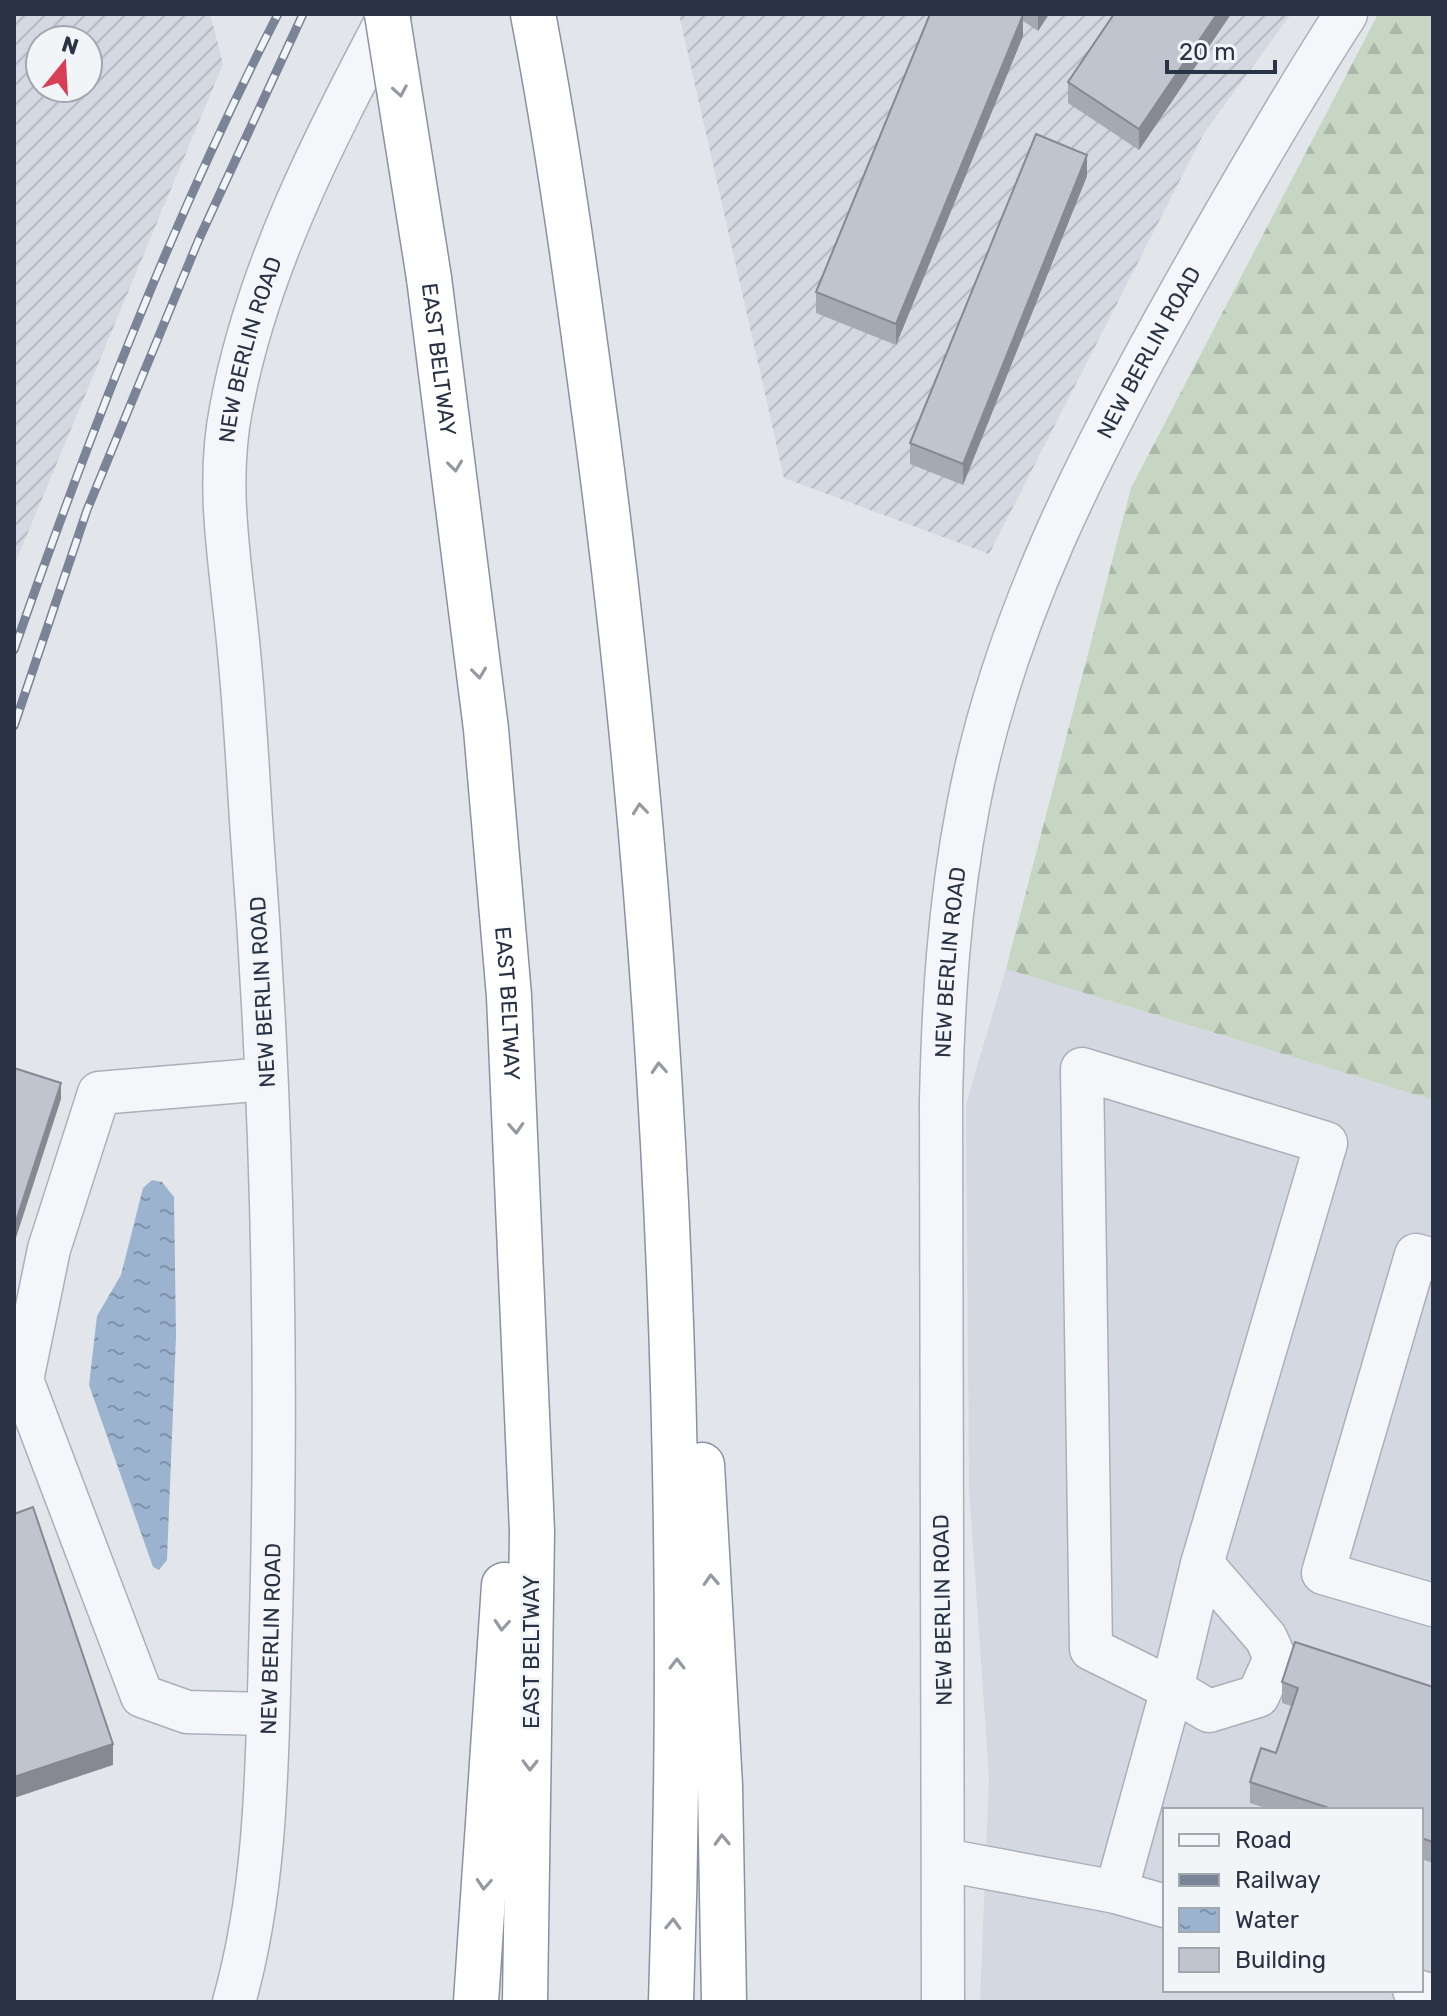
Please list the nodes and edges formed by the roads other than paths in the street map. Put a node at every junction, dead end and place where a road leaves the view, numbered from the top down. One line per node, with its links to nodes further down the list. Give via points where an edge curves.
1 (389, 14): 4 (street, NEW BERLIN ROAD, via 291,215 256,304 230,413 223,499 243,701); 7 (highway, EAST BELTWAY, one-way to 7, bridge, via 429,278 486,729 509,996)
2 (1346, 14): 12 (street, NEW BERLIN ROAD, via 1263,148 1075,486 1023,613 988,721 968,806 951,924 941,1086)
3 (537, 35): 5 (highway, one-way to 3, via 618,596)
4 (266, 1079): 11 (street, NEW BERLIN ROAD, via 274,1250 275,1469); 11 (street, via 99,1093 49,1249 22,1380 142,1696 187,1712)
5 (662, 1112): 18 (highway, one-way to 5, via 676,1501); 19 (highway, one-way to 5, via 710,1557 690,1321)
6 (1433, 1260): 9 (street, via 1416,1255 1323,1573)
7 (524, 1296): 16 (highway, one-way to 16); 17 (highway, EAST BELTWAY, one-way to 17, via 532,1531)
8 (1202, 1564): 10 (street); 10 (street, via 1266,1638 1275,1658 1258,1696 1209,1711); 10 (street, via 1326,1143 1082,1069 1091,1649)
9 (1433, 1605)
10 (1172, 1689): 13 (street)
11 (268, 1714): 15 (street, NEW BERLIN ROAD, via 252,1938)
12 (945, 1860): 13 (street); 20 (street, NEW BERLIN ROAD)
13 (1116, 1892): 14 (street)
14 (1163, 1905)
15 (234, 2002)
16 (476, 2002)
17 (525, 2002)
18 (671, 2002)
19 (724, 2002)
20 (943, 2002)

